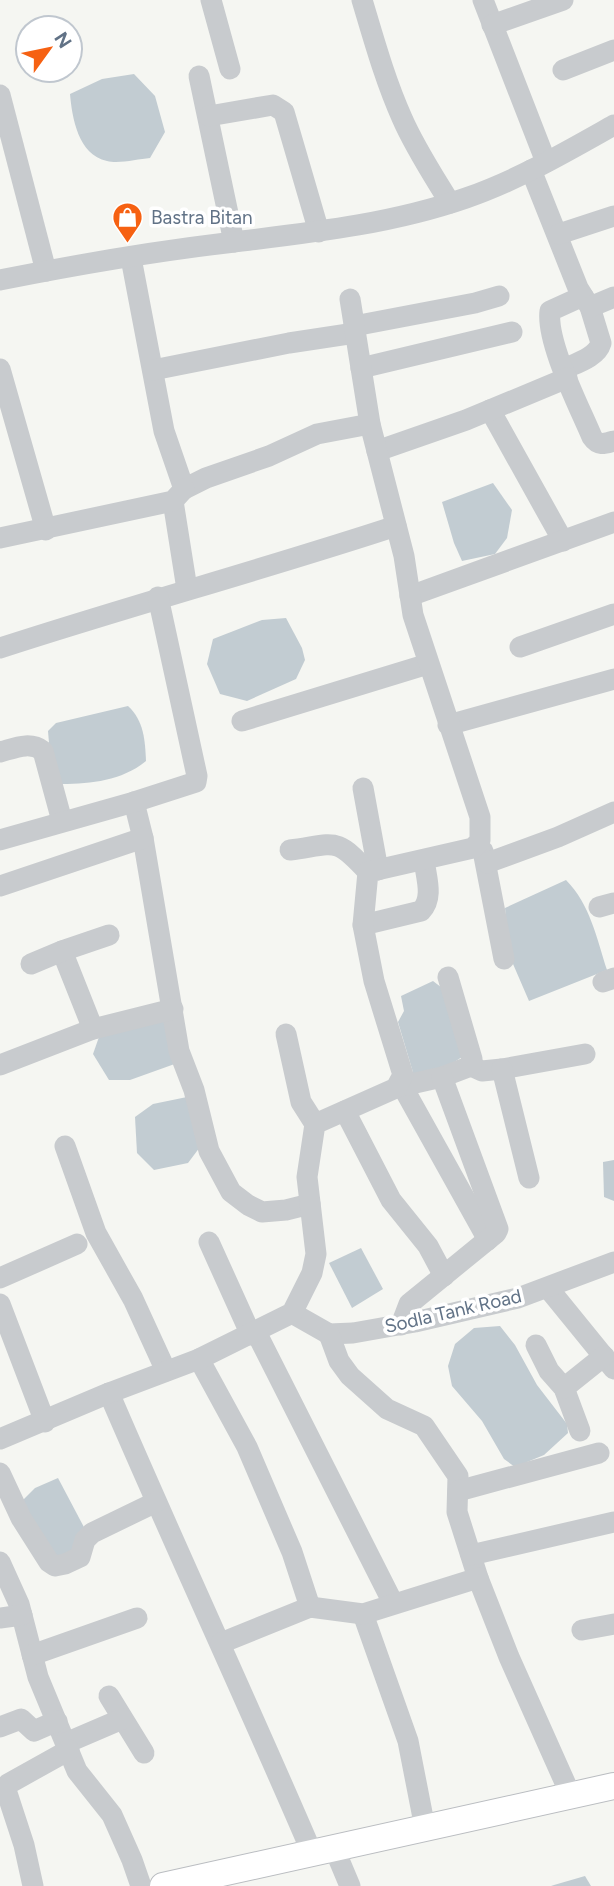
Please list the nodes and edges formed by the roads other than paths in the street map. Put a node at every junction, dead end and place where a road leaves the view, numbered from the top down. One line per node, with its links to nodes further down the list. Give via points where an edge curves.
1 (211, 0): 8 (street)
2 (362, 0): 16 (street, via 402,118)
3 (483, 0): 6 (street)
4 (564, 0): 5 (street)
5 (534, 5): 6 (street)
6 (492, 25): 15 (street)
7 (614, 50): 9 (street)
8 (230, 69)
9 (563, 70)
10 (200, 76): 12 (street)
11 (0, 95): 13 (street)
12 (209, 116): 18 (street, via 273,105 284,112); 20 (street)
13 (3, 117): 22 (street)
14 (614, 125): 15 (street)
15 (538, 166): 16 (street); 19 (street)
16 (450, 203): 18 (street, via 396,219)
17 (614, 216): 19 (street)
18 (319, 232): 20 (street)
19 (559, 234): 27 (street)
20 (234, 242): 21 (street)
21 (131, 258): 22 (street); 32 (street)
22 (46, 271): 23 (street)
23 (0, 280)
24 (499, 296): 28 (street)
25 (614, 297): 27 (street)
26 (350, 299): 28 (street)
27 (587, 302): 33 (street, via 600,348); 33 (street, via 550,311 553,338)
28 (355, 330): 30 (street); 32 (street)
29 (512, 332): 30 (street)
30 (361, 368): 35 (street)
31 (0, 369): 41 (street)
32 (153, 370): 38 (street)
33 (566, 373): 34 (street); 36 (street, via 595,442)
34 (490, 410): 37 (street); 43 (street)
35 (370, 424): 37 (street); 38 (street, via 317,434 206,478)
36 (614, 442)
37 (377, 451): 40 (street)
38 (178, 495): 41 (street); 44 (street)
39 (614, 522): 43 (street)
40 (396, 526): 44 (street); 45 (street)
41 (46, 530): 42 (street)
42 (0, 538)
43 (563, 541): 45 (street)
44 (187, 589): 46 (street)
45 (410, 596): 50 (street)
46 (158, 597): 49 (street); 56 (street, via 197,775 188,786)
47 (614, 614): 48 (street)
48 (520, 647)
49 (0, 648)
50 (428, 664): 52 (street); 53 (street)
51 (614, 679): 53 (street)
52 (242, 721)
53 (448, 725): 61 (street, via 480,817)
54 (0, 752): 58 (street, via 29,745 43,751)
55 (363, 788): 65 (street)
56 (134, 802): 58 (street); 59 (street)
57 (614, 812): 64 (street)
58 (62, 821): 60 (street)
59 (143, 838): 66 (street); 73 (street)
60 (0, 840)
61 (480, 841): 63 (street, via 473,848); 64 (street)
62 (290, 850): 65 (street, via 342,846)
63 (424, 860): 65 (street); 67 (street, via 428,904 421,911)
64 (487, 863): 70 (street)
65 (373, 871): 67 (street)
66 (0, 887)
67 (363, 925): 81 (street, via 374,982 403,1075)
68 (109, 936): 69 (street)
69 (62, 951): 71 (street); 74 (street)
70 (504, 959)
71 (31, 964)
72 (448, 977): 78 (street)
73 (173, 1009): 74 (street); 86 (street, via 179,1051 209,1151 231,1192 262,1212)
74 (93, 1029): 77 (street)
75 (286, 1034): 83 (street, via 301,1102)
76 (586, 1054): 79 (street)
77 (0, 1065)
78 (471, 1066): 79 (street, via 482,1071); 80 (street)
79 (502, 1069): 85 (street)
80 (442, 1077): 81 (street); 87 (street, via 497,1224 496,1233)
81 (401, 1084): 82 (street); 87 (street)
82 (345, 1111): 83 (street); 91 (street, via 391,1200 428,1245)
83 (315, 1124): 86 (street, via 307,1177)
84 (65, 1146): 102 (street, via 96,1233)
85 (528, 1178)
86 (310, 1204): 95 (street, via 317,1254)
87 (488, 1240): 91 (street)
88 (209, 1242): 97 (street)
89 (77, 1244): 92 (street)
90 (614, 1262): 93 (street, Sodla Tank Road)
91 (444, 1276): 96 (street, via 409,1304)
92 (0, 1278)
93 (548, 1287): 96 (street, Sodla Tank Road, via 477,1309); 101 (street)
94 (0, 1304): 105 (street)
95 (292, 1313): 97 (street); 98 (street)
96 (401, 1325): 98 (street, Sodla Tank Road)
97 (254, 1333): 100 (street); 116 (street)
98 (329, 1334): 110 (street, via 339,1361 366,1391 387,1409 424,1426 458,1476)
99 (536, 1345): 103 (street)
100 (199, 1359): 102 (street); 117 (street, via 247,1447)
101 (609, 1362): 103 (street)
102 (166, 1371): 104 (street)
103 (564, 1388): 106 (street)
104 (109, 1393): 105 (street); 111 (street)
105 (45, 1422): 107 (street)
106 (580, 1431)
107 (2, 1433)
108 (599, 1452): 110 (street)
109 (0, 1474): 111 (street, via 26,1527 55,1566 80,1557 92,1533)
110 (458, 1491): 113 (street, via 457,1512)
111 (156, 1502): 124 (street)
112 (614, 1522): 113 (street)
113 (471, 1555): 115 (street)
114 (0, 1562): 119 (street)
115 (478, 1578): 116 (street); 133 (street)
116 (393, 1604): 118 (street)
117 (310, 1607): 118 (street); 124 (street)
118 (363, 1614): 134 (street, via 408,1741)
119 (22, 1615): 120 (street); 125 (street)
120 (0, 1618)
121 (137, 1618): 125 (street)
122 (614, 1624): 123 (street)
123 (582, 1629)
124 (221, 1643): 135 (street)
125 (32, 1655): 128 (street)
126 (109, 1696): 127 (street)
127 (122, 1720): 130 (street); 131 (street)
128 (57, 1721): 129 (street, via 34,1731 22,1719); 130 (street)
129 (1, 1725)
130 (67, 1746): 137 (street, via 8,1784 6,1790); 138 (street, via 78,1771 112,1815)
131 (144, 1753)
132 (614, 1786): 133 (main road)
133 (571, 1796): 134 (main road)
134 (425, 1828): 135 (main road)
135 (323, 1851): 136 (main road); 139 (street)
136 (172, 1885)
137 (33, 1886)
138 (141, 1886)
139 (350, 1886)

